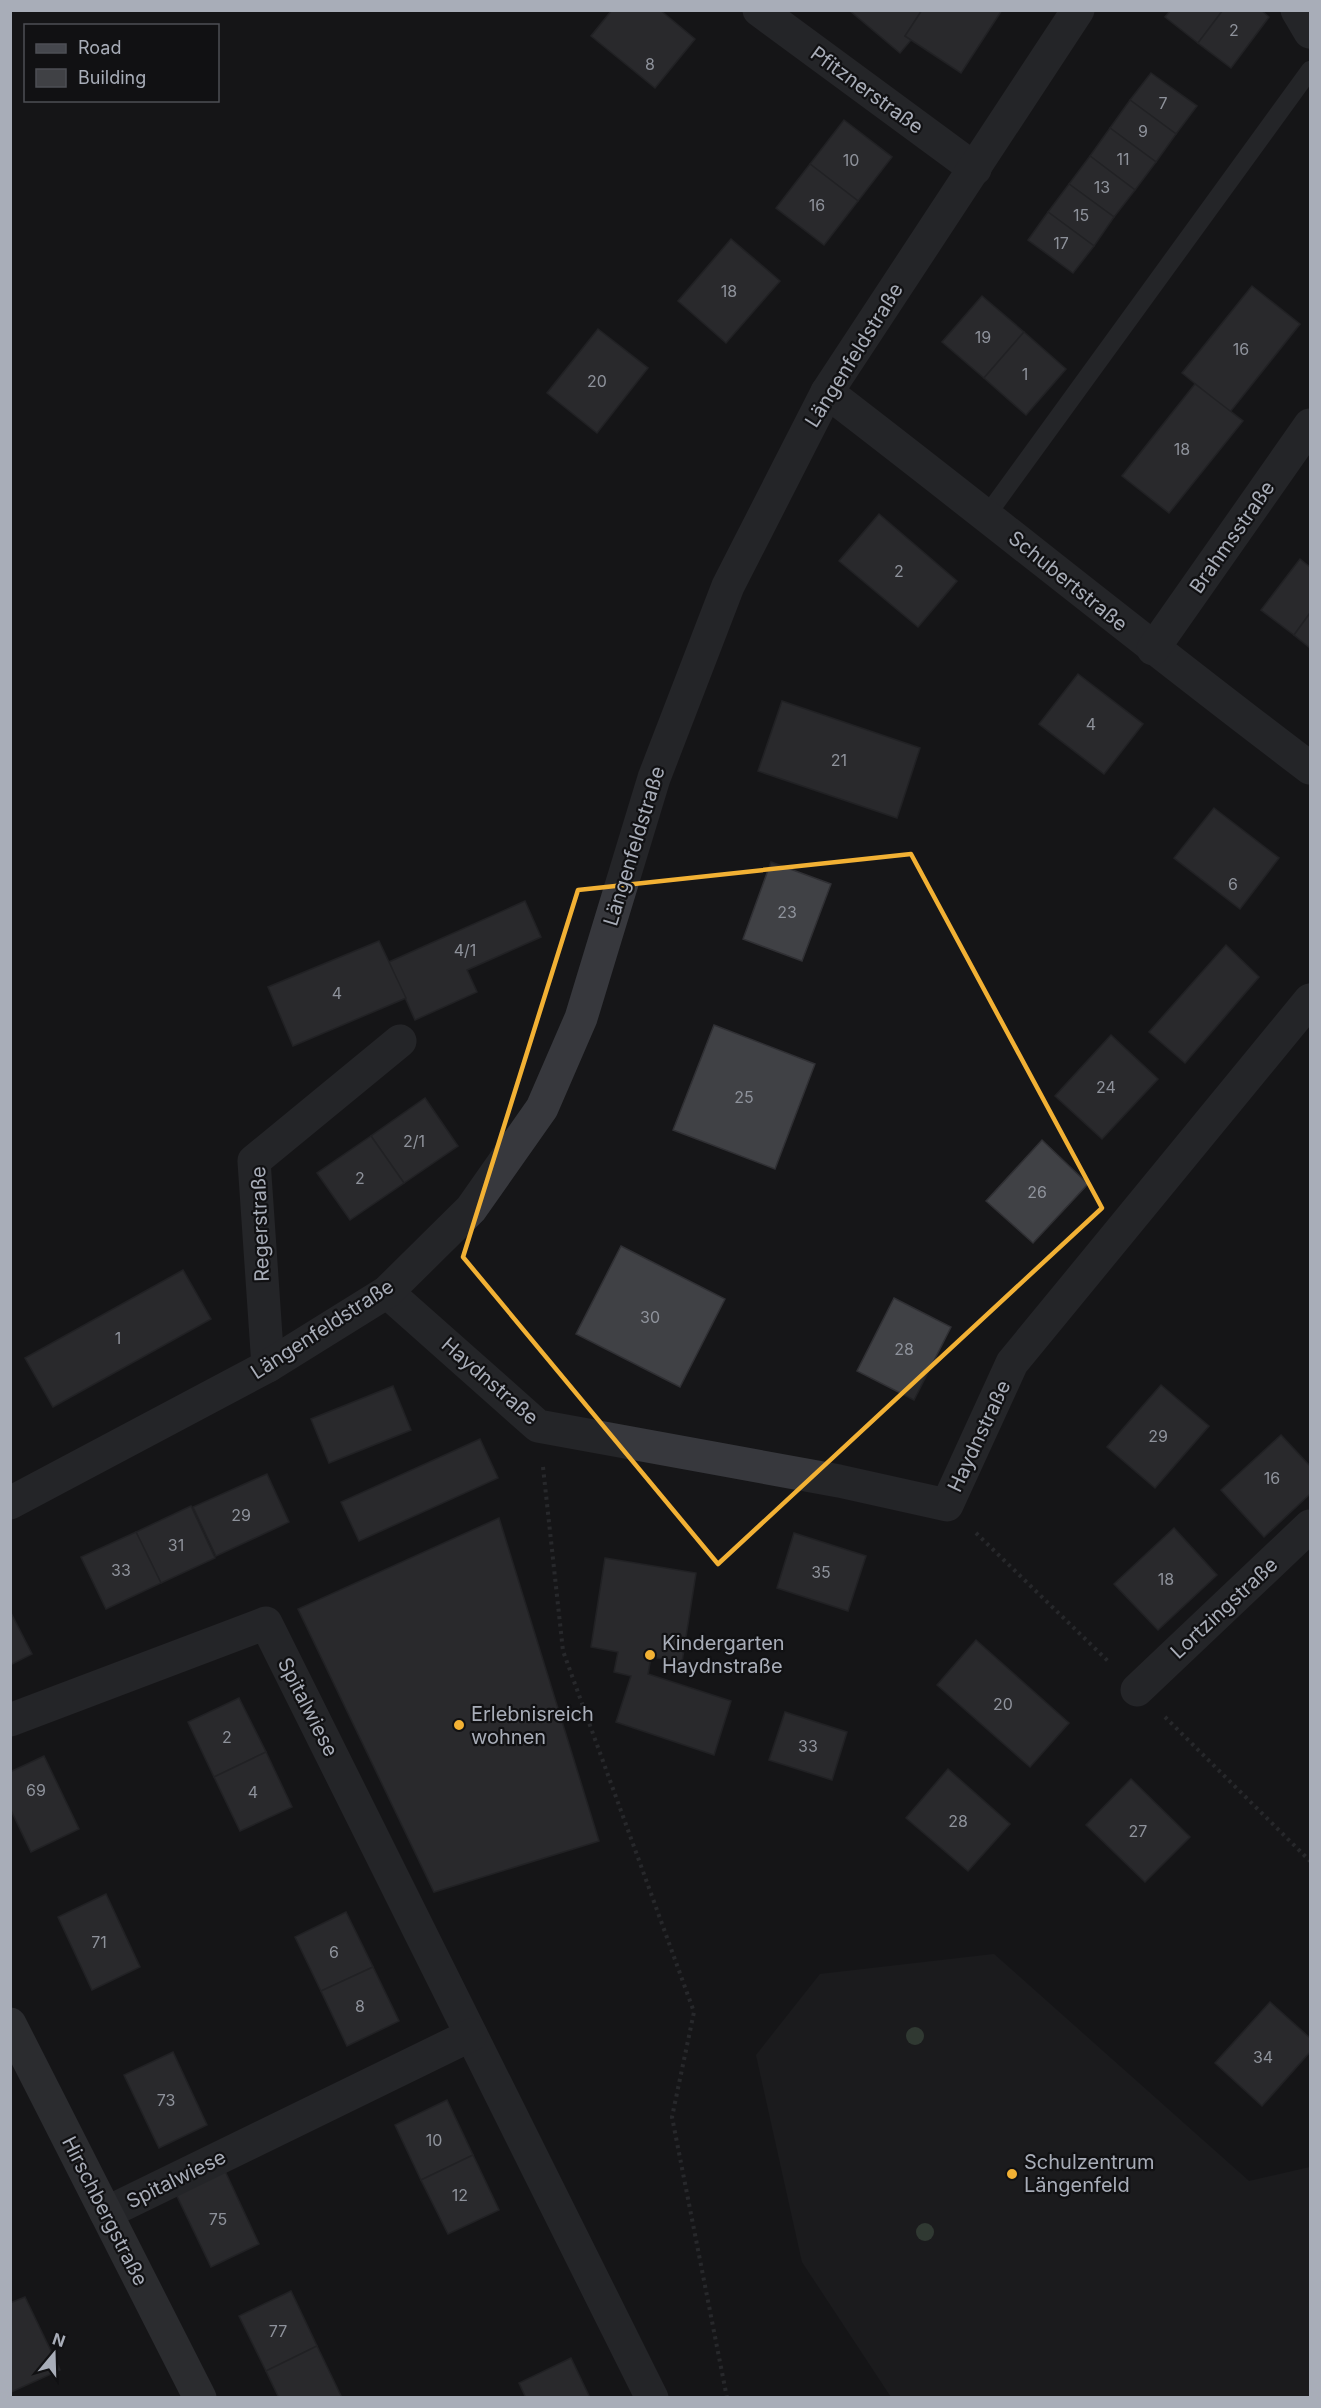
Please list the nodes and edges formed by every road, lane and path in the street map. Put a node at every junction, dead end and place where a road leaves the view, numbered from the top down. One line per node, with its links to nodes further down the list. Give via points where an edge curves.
1 (759, 10): 6 (street, Pfitznerstraße)
2 (1078, 10): 6 (street, Längenfeldstraße)
3 (1298, 10): 4 (street)
4 (1311, 32)
5 (1311, 70): 9 (lane)
6 (975, 169): 7 (street, Längenfeldstraße)
7 (826, 392): 9 (street, Schubertstraße); 14 (street, Längenfeldstraße, via 728,586 654,778 581,1018 542,1108 471,1209)
8 (1311, 425): 10 (street, Brahmsstraße)
9 (987, 515): 10 (street, Schubertstraße)
10 (1153, 649): 11 (street, Schubertstraße)
11 (1311, 768)
12 (1311, 1000): 16 (street, Haydnstraße, via 1012,1363 947,1505 839,1481)
13 (400, 1041): 15 (street, Regerstraße, via 254,1161)
14 (387, 1292): 15 (street, Längenfeldstraße); 16 (street, Haydnstraße)
15 (268, 1366): 17 (street, Längenfeldstraße)
16 (538, 1426): 26 (path, via 562,1651 694,2012 672,2117)
17 (10, 1503)
18 (1311, 1526): 19 (street, Lortzingstraße)
19 (1137, 1690)
20 (10, 1720): 22 (street, Spitalwiese, via 266,1623)
21 (10, 2024): 23 (street, Hirschbergstraße)
22 (471, 2035): 23 (street, Spitalwiese); 25 (street, Spitalwiese)
23 (106, 2213): 24 (street, Hirschbergstraße)
24 (200, 2397)
25 (652, 2397)
26 (727, 2397)

